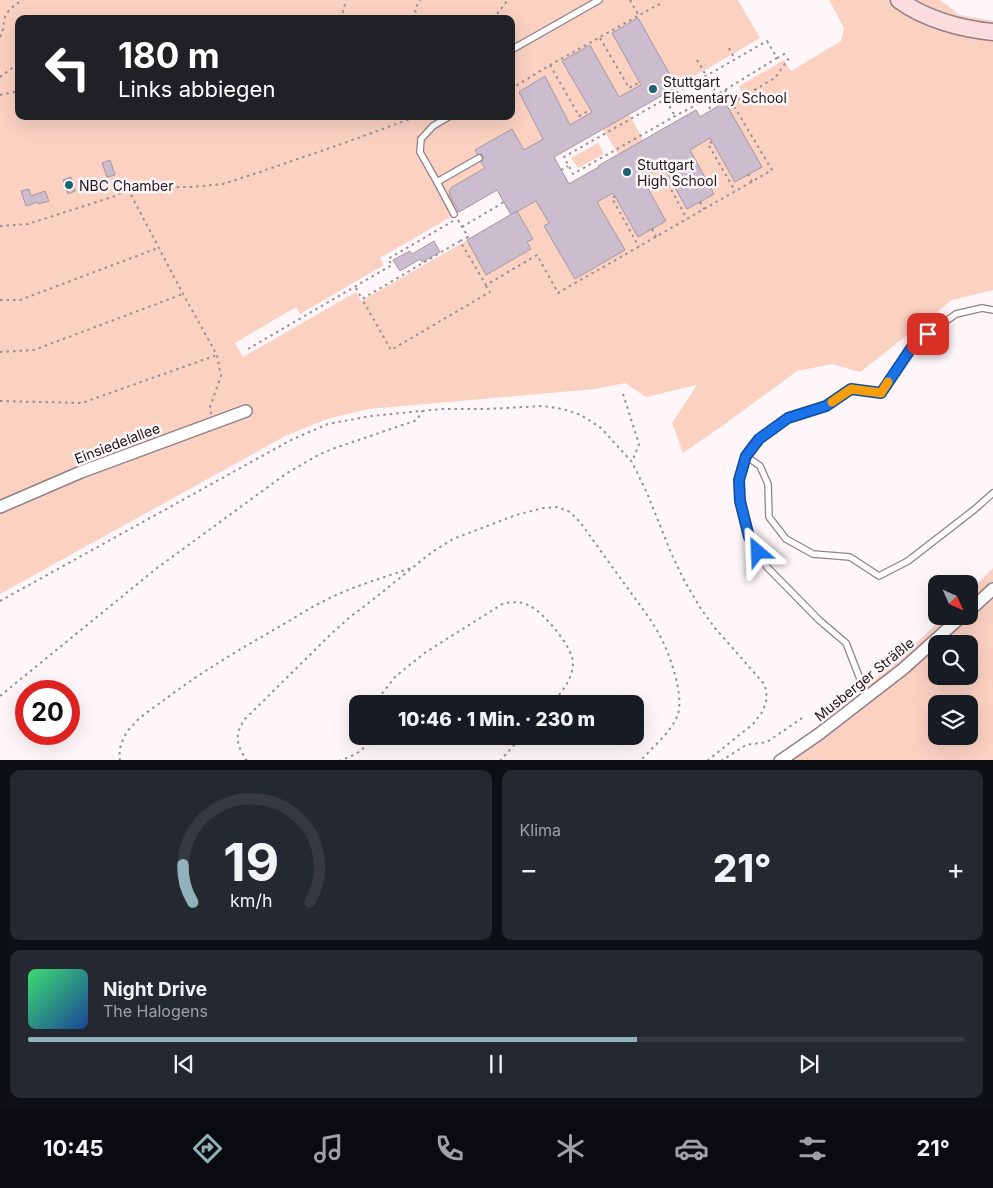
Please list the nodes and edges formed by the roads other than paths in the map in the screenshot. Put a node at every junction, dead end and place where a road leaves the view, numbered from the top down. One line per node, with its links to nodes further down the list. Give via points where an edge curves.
1 (599, 0): 4 (lane)
2 (899, 0): 3 (main road, via 938,20)
3 (993, 32)
4 (515, 48)
5 (443, 120): 7 (lane, via 421,139 420,152)
6 (479, 158): 7 (lane)
7 (437, 182): 8 (lane)
8 (454, 214)
9 (993, 310): 11 (lane, via 982,308 956,314 914,344 881,393 851,389 826,406 788,418 759,439)
10 (246, 411): 13 (street, Einsiedelallee, via 81,472)
11 (746, 456): 12 (lane, via 760,466 768,484 770,517 786,539 813,554 850,557 879,576 908,561); 17 (lane, via 739,480 740,501 749,537 767,567 846,643)
12 (993, 493)
13 (0, 507)
14 (993, 589): 15 (street)
15 (978, 603)
16 (952, 625): 17 (street, Musberger Sträßle)
17 (868, 696): 18 (street, Musberger Sträßle)
18 (780, 760)

